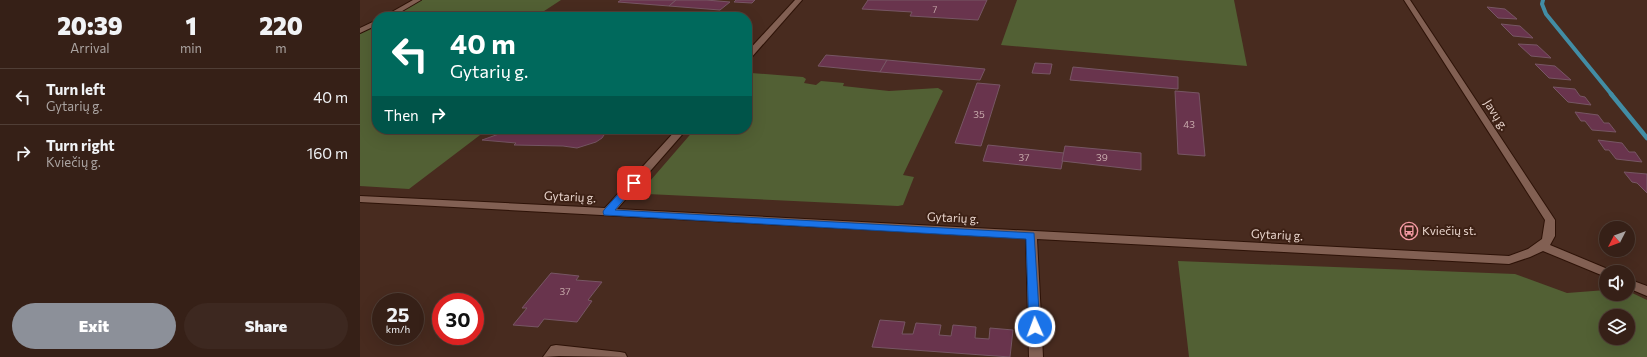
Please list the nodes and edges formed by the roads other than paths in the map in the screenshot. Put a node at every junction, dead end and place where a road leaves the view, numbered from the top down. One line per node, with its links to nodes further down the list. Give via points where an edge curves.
1 (418, 0): 4 (street)
2 (799, 0): 7 (street)
3 (1407, 0): 12 (street, Javų g., via 1550,220 1549,236)
4 (396, 12)
5 (372, 25): 6 (street)
6 (360, 32)
7 (752, 52)
8 (678, 134): 10 (street)
9 (360, 199): 10 (street, Gytarių g.)
10 (608, 212): 11 (street, Gytarių g.)
11 (1031, 235): 12 (street, Gytarių g., via 1509,260); 18 (street)
12 (1542, 246): 13 (street)
13 (1599, 270)
14 (1635, 286): 15 (street)
15 (1647, 291)
16 (550, 357): 17 (street, via 556,350)
17 (620, 357)
18 (1036, 357)

